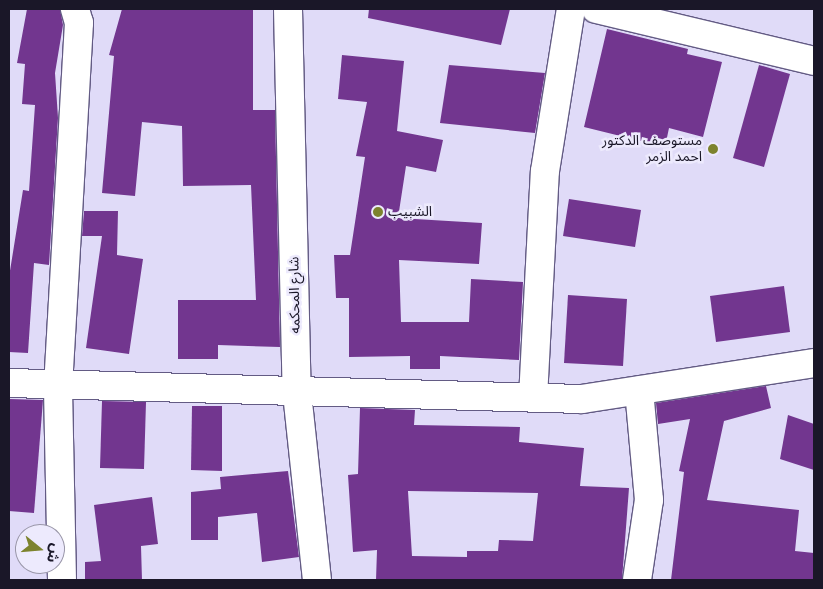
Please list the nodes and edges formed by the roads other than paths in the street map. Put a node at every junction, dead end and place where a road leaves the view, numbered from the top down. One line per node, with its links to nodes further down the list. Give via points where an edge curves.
1 (75, 9): 8 (street, via 79,23)
2 (288, 9): 10 (street, شارع المحكمه)
3 (571, 9): 11 (street, via 545,171)
4 (596, 9): 5 (street)
5 (814, 61)
6 (814, 363): 9 (street)
7 (9, 383): 8 (street)
8 (58, 387): 10 (street); 12 (street)
9 (639, 390): 11 (street, via 582,399); 14 (street, via 649,500)
10 (297, 393): 11 (street); 13 (street, شارع المحكمه)
11 (533, 398)
12 (62, 580)
13 (317, 580)
14 (637, 580)

